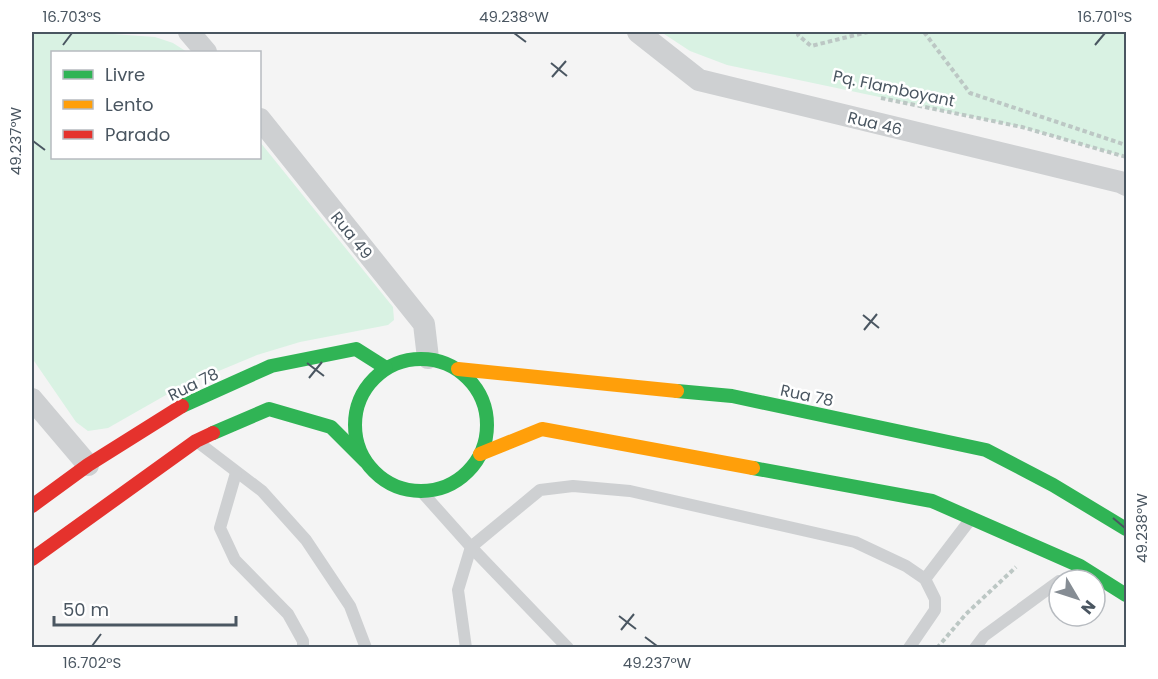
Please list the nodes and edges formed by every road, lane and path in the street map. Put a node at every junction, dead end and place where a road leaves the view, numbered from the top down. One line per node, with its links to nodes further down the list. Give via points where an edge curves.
1 (189, 32): 6 (street)
2 (638, 32): 11 (street, Rua 46, via 699,80)
3 (799, 32): 4 (path, via 811,46)
4 (868, 32)
5 (924, 32): 9 (path, via 970,93)
6 (205, 51)
7 (875, 96): 10 (path, Pq. Flamboyant, via 1023,127)
8 (261, 120): 12 (street, Rua 49, via 424,324)
9 (1126, 145)
10 (1126, 157)
11 (1126, 185)
12 (428, 358): 13 (main road, via 406,360); 14 (main road)
13 (386, 368): 18 (main road, via 370,383 355,422 357,442); 19 (main road, Rua 78, via 356,349 271,366 188,402)
14 (458, 369): 17 (main road, via 482,398 487,417); 24 (main road, Rua 78, via 732,396 986,450 1053,484)
15 (32, 399): 19 (street)
16 (196, 441): 18 (main road, via 269,409 331,428); 20 (lane); 27 (main road)
17 (480, 454): 21 (main road, via 456,481); 23 (main road, via 542,429 932,501)
18 (366, 462): 21 (main road, via 390,482)
19 (88, 465): 22 (main road, Rua 78)
20 (236, 473): 33 (lane, via 220,528 235,560 288,614); 34 (lane, via 262,491 306,540 350,606)
21 (422, 491): 25 (lane)
22 (32, 507)
23 (972, 518): 26 (main road); 30 (lane)
24 (1126, 529)
25 (471, 547): 30 (lane, via 540,490 573,486 630,491 855,543); 35 (lane, via 458,590); 36 (lane)
26 (1037, 547): 28 (main road); 38 (path, via 966,614)
27 (32, 559)
28 (1080, 566): 29 (lane); 32 (main road)
29 (1077, 568)
30 (925, 579): 37 (lane, via 935,599 935,610)
31 (1047, 590): 39 (lane, via 984,636)
32 (1126, 595)
33 (303, 648)
34 (366, 648)
35 (466, 648)
36 (568, 648)
37 (909, 648)
38 (937, 648)
39 (975, 648)

